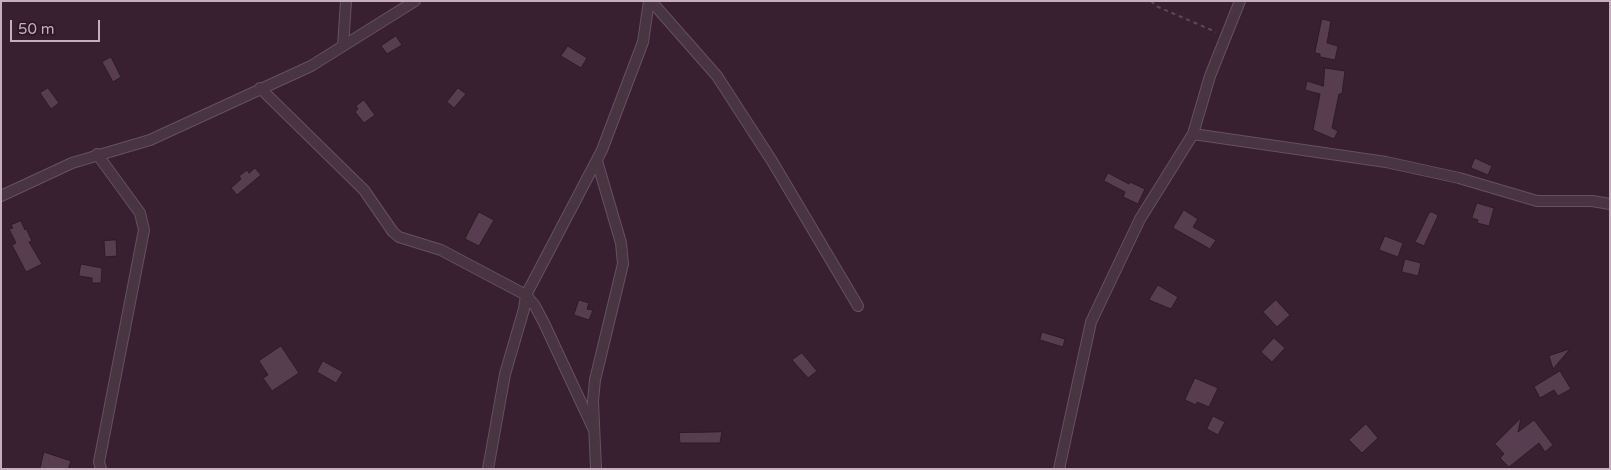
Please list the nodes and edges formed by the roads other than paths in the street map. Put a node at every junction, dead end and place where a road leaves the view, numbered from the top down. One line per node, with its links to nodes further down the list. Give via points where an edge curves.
1 (346, 1): 5 (street)
2 (415, 1): 5 (street)
3 (650, 1): 9 (street, via 643,42); 13 (street, via 717,76)
4 (1240, 1): 7 (street, via 1210,76)
5 (343, 46): 6 (street, via 311,66)
6 (260, 88): 8 (street, via 150,140); 12 (street, via 364,190 399,237 441,250)
7 (1193, 134): 11 (street, via 1386,162 1459,178 1537,201); 18 (street, via 1140,219 1091,322)
8 (97, 154): 10 (street); 15 (street, via 140,213 144,230 99,462)
9 (597, 161): 12 (street); 14 (street, via 621,242 623,264 595,380)
10 (1, 196)
11 (1610, 204)
12 (526, 295): 14 (street, via 535,306); 16 (street, via 504,374)
13 (858, 306)
14 (593, 428): 17 (street)
15 (101, 469)
16 (488, 469)
17 (596, 469)
18 (1059, 469)

